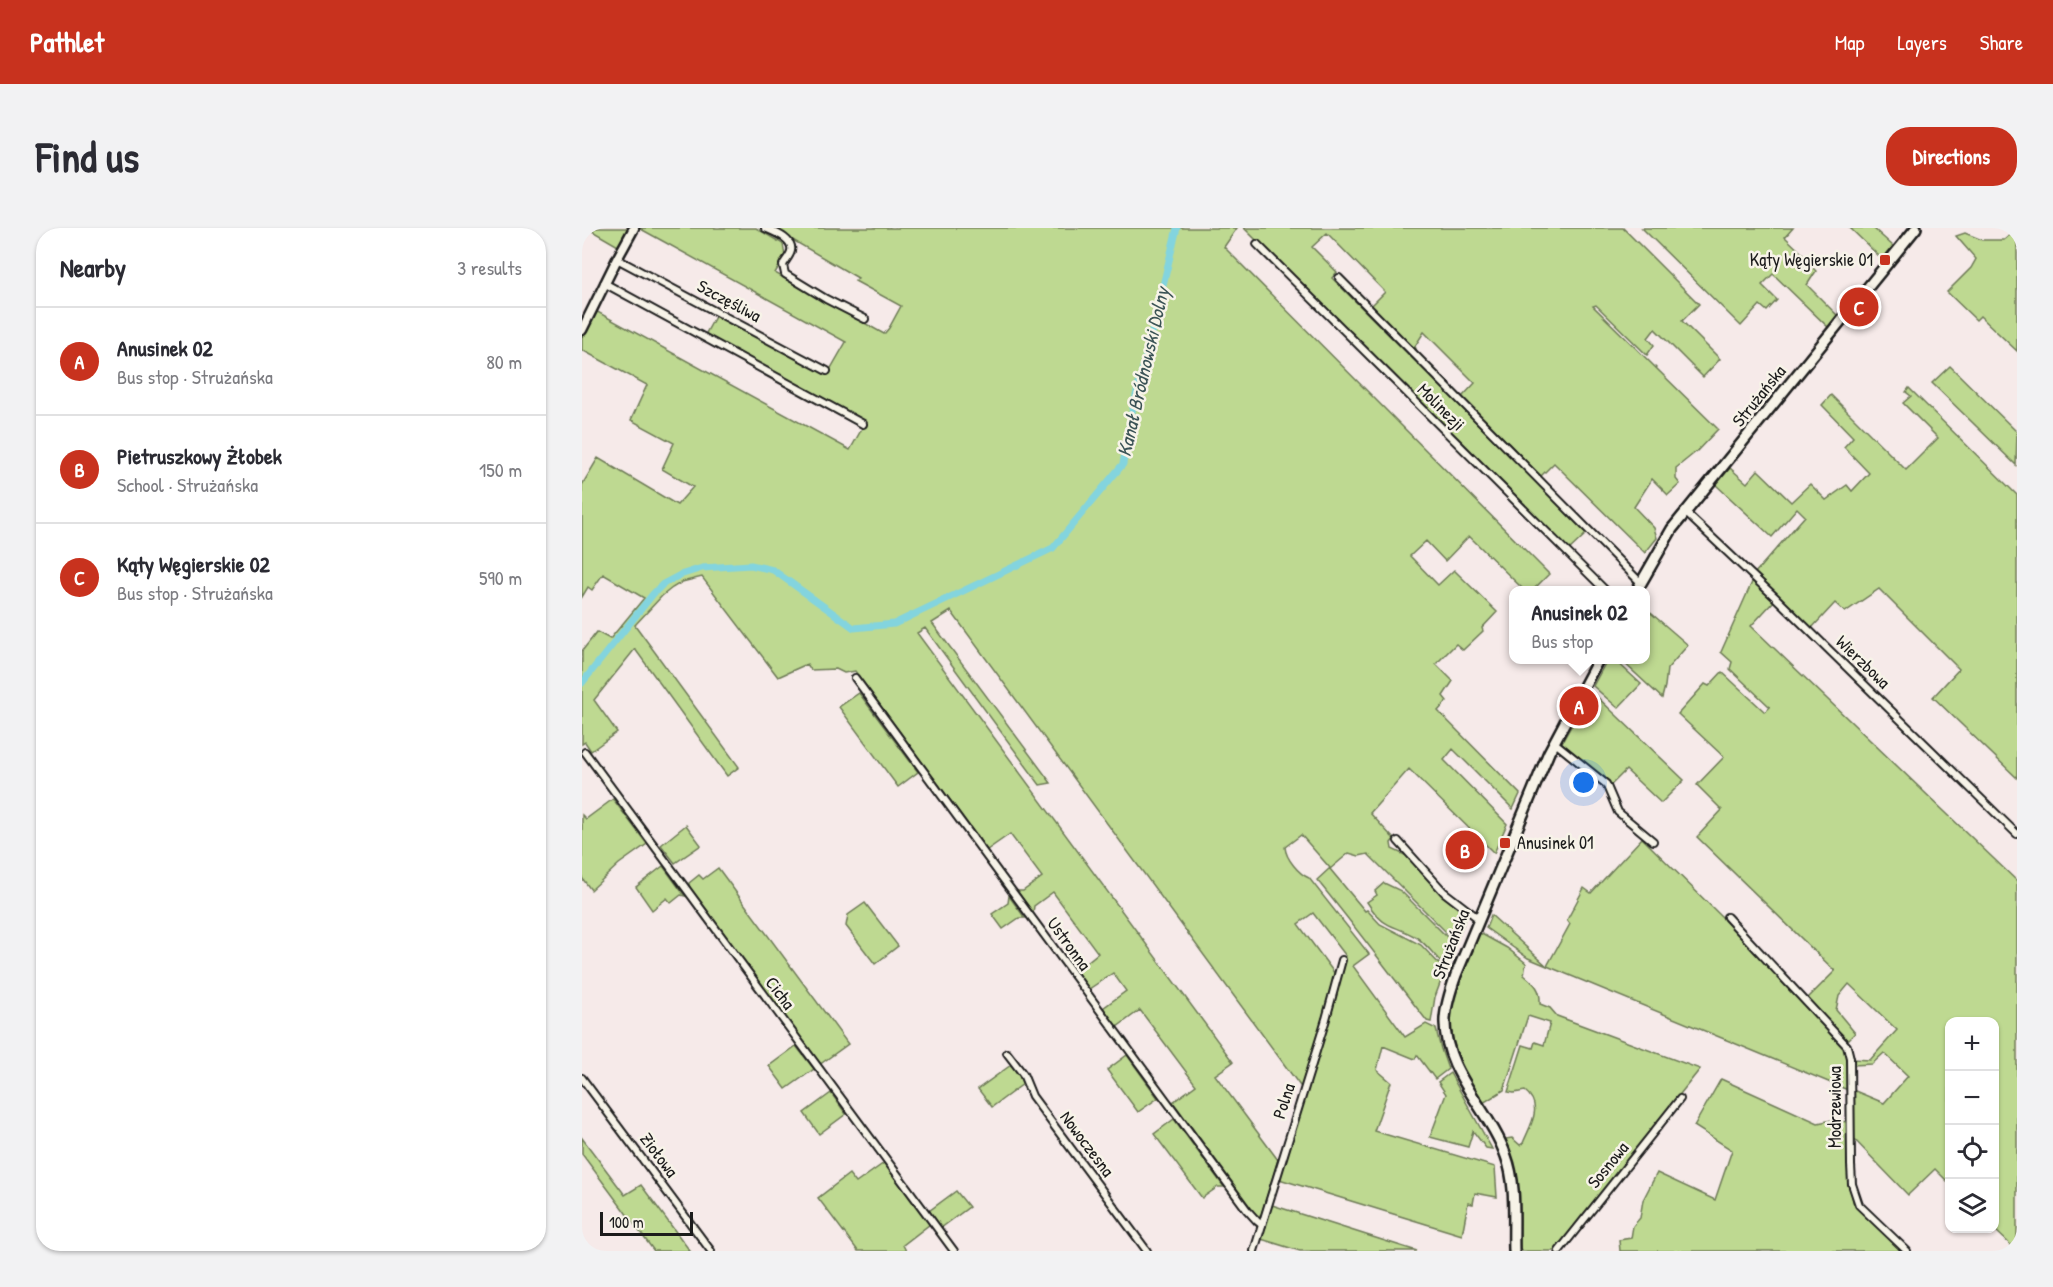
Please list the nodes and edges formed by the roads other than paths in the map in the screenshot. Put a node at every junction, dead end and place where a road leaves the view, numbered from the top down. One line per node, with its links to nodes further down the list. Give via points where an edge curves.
1 (634, 228): 5 (street)
2 (765, 228): 8 (street, via 788,240 791,251 783,265 785,274)
3 (1916, 228): 12 (main road, Strużańska)
4 (1257, 244): 13 (street, Molinezji)
5 (617, 259): 7 (street); 10 (street, Szczęśliwa)
6 (1338, 278): 14 (street)
7 (604, 283): 9 (street); 11 (street)
8 (865, 319)
9 (582, 330)
10 (826, 371)
11 (863, 424)
12 (1686, 513): 15 (main road, Strużańska); 20 (street, Wierzbowa)
13 (1600, 586)
14 (1638, 586)
15 (1640, 586)
16 (1596, 664): 18 (main road, Strużańska)
17 (855, 678): 29 (street, Ustronna, via 1240,1201)
18 (1554, 742): 21 (street, via 1605,784 1618,812); 24 (main road, Strużańska)
19 (585, 752): 31 (street, Cicha)
20 (2017, 834)
21 (1653, 841)
22 (1398, 842): 24 (street, via 1444,891)
23 (1727, 917): 36 (street, Modrzewiowa, via 1847,1046 1855,1197)
24 (1479, 919): 34 (main road, Strużańska, via 1449,997 1447,1039 1462,1078 1507,1157 1512,1181)
25 (1342, 960): 29 (street, Polna)
26 (1007, 1053): 32 (street, Nowoczesna, via 1023,1074 1032,1096)
27 (582, 1078): 30 (street, Ziołowa)
28 (1680, 1098): 35 (street, Sosnowa)
29 (1262, 1225): 33 (street, Polna)
30 (711, 1251)
31 (954, 1251)
32 (1147, 1251)
33 (1254, 1251)
34 (1514, 1251)
35 (1559, 1251)
36 (1907, 1251)

